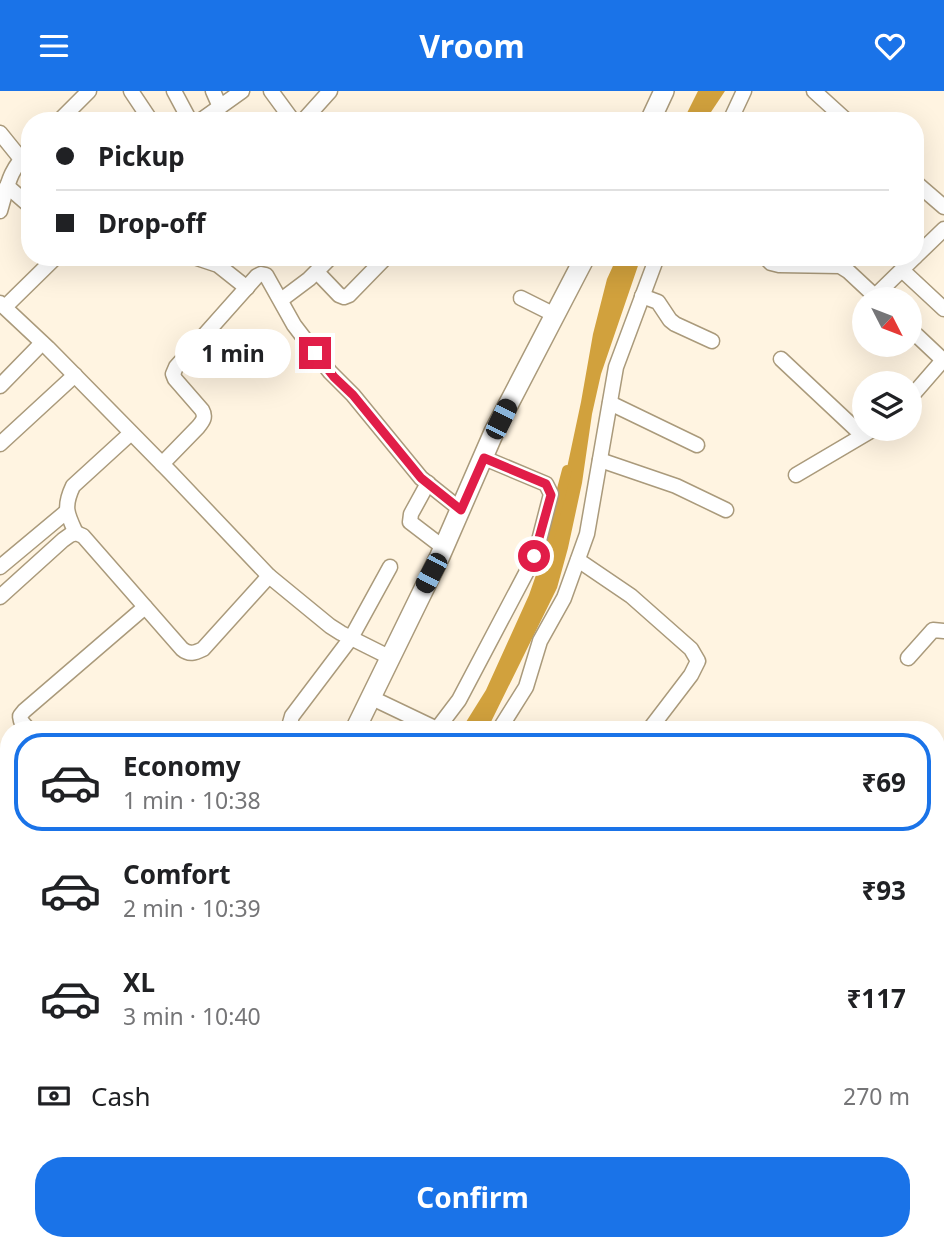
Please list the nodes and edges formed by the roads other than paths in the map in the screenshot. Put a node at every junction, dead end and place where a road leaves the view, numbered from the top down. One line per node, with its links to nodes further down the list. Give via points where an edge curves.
1 (131, 91): 13 (street)
2 (174, 91): 14 (street)
3 (213, 91): 11 (street)
4 (242, 91): 11 (street)
5 (271, 91): 16 (street)
6 (330, 91): 17 (street)
7 (664, 91): 18 (main road)
8 (744, 91): 19 (street)
9 (814, 91): 20 (street)
10 (85, 92): 12 (street)
11 (220, 107): 15 (street)
12 (67, 112)
13 (145, 112)
14 (185, 112)
15 (213, 112)
16 (286, 112)
17 (311, 112)
18 (654, 112)
19 (734, 112)
20 (837, 112)
21 (0, 133): 22 (street)
22 (21, 151)
23 (21, 158): 24 (street)
24 (6, 175): 26 (street); 28 (street)
25 (924, 190): 27 (street)
26 (21, 194)
27 (944, 208)
28 (0, 211)
29 (944, 229): 30 (street)
30 (924, 248)
31 (46, 266): 47 (street)
32 (219, 266): 43 (street)
33 (323, 266): 40 (street)
34 (377, 266): 40 (street, via 344,297)
35 (580, 266): 49 (main road)
36 (650, 266): 44 (street)
37 (840, 266): 41 (street)
38 (906, 266): 39 (street)
39 (902, 270): 42 (street); 48 (street)
40 (317, 272): 46 (street)
41 (864, 287)
42 (886, 287)
43 (247, 288): 46 (street, via 257,276 266,275); 66 (street, via 176,367 175,379 205,414)
44 (642, 296): 51 (street, via 658,302 675,324); 58 (street, via 619,357)
45 (521, 298): 49 (street)
46 (281, 300): 68 (street, via 330,372)
47 (2, 305): 52 (street)
48 (944, 309)
49 (555, 315): 64 (main road)
50 (922, 340): 54 (street)
51 (712, 341)
52 (42, 343): 55 (street); 57 (street)
53 (781, 359): 59 (street)
54 (944, 360): 56 (street)
55 (75, 375): 60 (street); 62 (street)
56 (922, 385)
57 (0, 387)
58 (610, 403): 63 (street); 65 (street)
59 (852, 419)
60 (131, 433): 66 (street); 71 (street, via 73,486)
61 (853, 441): 67 (street)
62 (0, 444)
63 (697, 445)
64 (484, 458): 69 (main road); 89 (street, via 546,484 551,495 534,556)
65 (600, 460): 70 (street, via 676,486); 74 (street)
66 (162, 464): 77 (street)
67 (796, 475)
68 (428, 483): 69 (street); 73 (street, via 410,522)
69 (461, 510): 73 (main road)
70 (726, 510)
71 (66, 512): 72 (street); 75 (street)
72 (76, 533): 78 (street); 79 (street)
73 (444, 548): 82 (main road)
74 (578, 561): 90 (street, via 540,641 526,687); 91 (street, via 631,596 696,655 691,675)
75 (0, 567)
76 (390, 567): 81 (street)
77 (269, 576): 79 (street, via 196,653 182,649); 81 (street, via 330,627)
78 (0, 597)
79 (145, 607): 85 (street, via 24,711)
80 (944, 631): 83 (street, via 933,630)
81 (351, 638): 82 (street); 86 (street)
82 (391, 658): 84 (main road)
83 (908, 658)
84 (372, 698): 87 (main road); 88 (street)
85 (21, 721)
86 (291, 721)
87 (360, 721)
88 (421, 721)
89 (444, 721)
90 (505, 721)
91 (656, 721)

